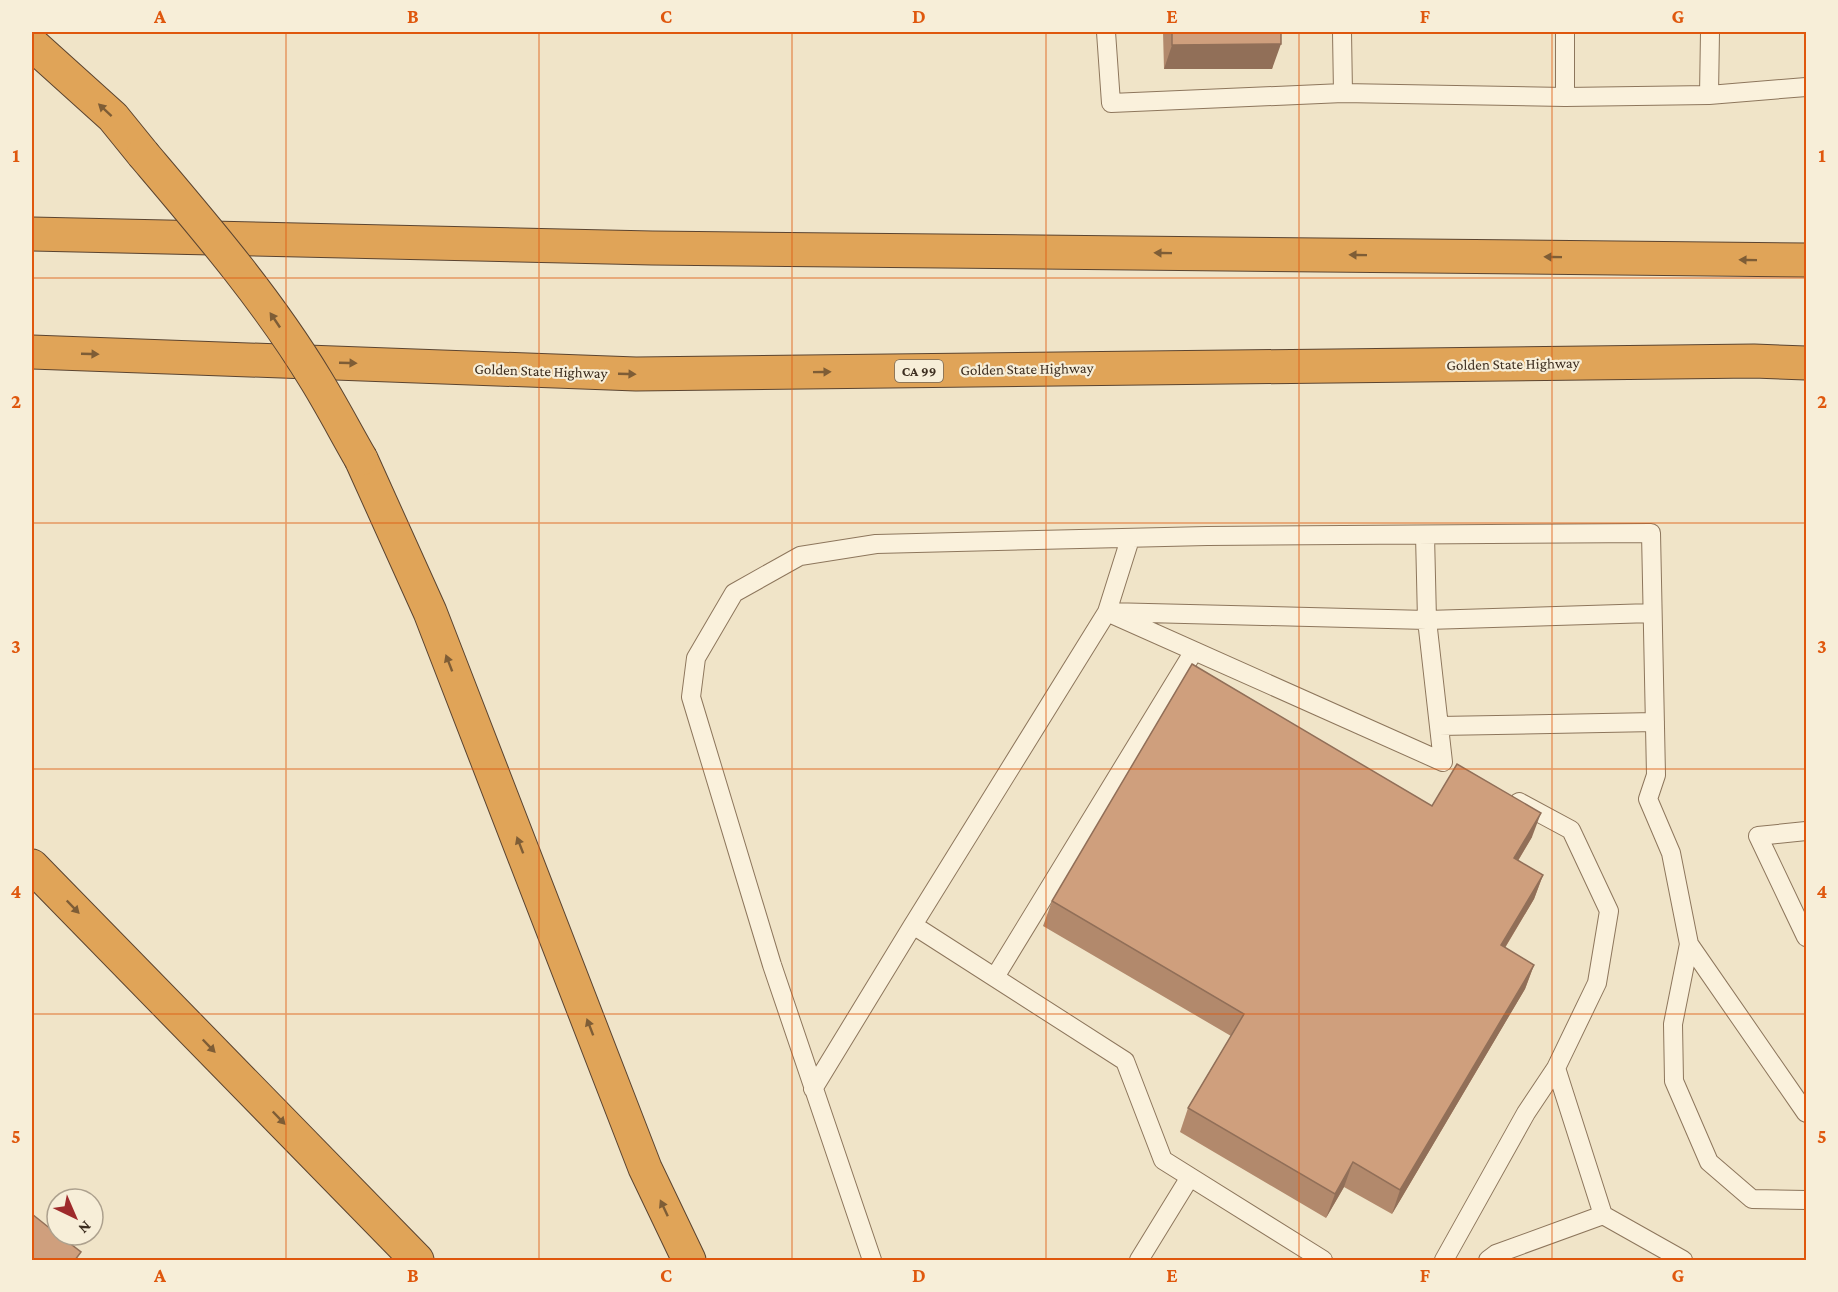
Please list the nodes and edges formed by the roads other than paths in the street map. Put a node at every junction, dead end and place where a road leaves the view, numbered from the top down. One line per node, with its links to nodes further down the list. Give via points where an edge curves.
1 (1106, 32): 7 (lane, via 1111,103)
2 (1342, 32): 7 (lane)
3 (1566, 32): 9 (lane)
4 (1710, 32): 8 (lane)
5 (32, 44): 38 (highway, one-way to 5, bridge, via 645,1168 430,612 361,459 315,378 203,225 113,117)
6 (1806, 87): 8 (lane)
7 (1343, 93): 9 (lane)
8 (1709, 95): 9 (lane)
9 (1565, 97)
10 (32, 234): 11 (highway, one-way to 10, via 652,248)
11 (1806, 260)
12 (32, 352): 13 (highway, Golden State Highway / CA 99, one-way to 13, via 636,374)
13 (1806, 363)
14 (1425, 536): 15 (lane); 17 (lane, via 1652,533); 18 (lane)
15 (1130, 539): 16 (lane); 32 (lane, via 876,544 800,556 734,593 696,658 691,697)
16 (1107, 612): 18 (lane); 19 (lane); 27 (lane)
17 (1652, 613): 18 (lane); 20 (lane)
18 (1427, 620): 21 (lane)
19 (1194, 651): 22 (lane); 30 (lane)
20 (1655, 722): 21 (lane); 29 (lane, via 1656,775 1648,799 1671,853)
21 (1439, 726): 22 (lane)
22 (1443, 762): 23 (lane)
23 (1463, 772)
24 (1502, 794): 31 (lane, via 1571,830 1609,911 1597,983)
25 (1806, 831): 28 (lane, via 1758,836)
26 (32, 866): 37 (highway, one-way to 37)
27 (913, 925): 30 (lane); 32 (lane)
28 (1806, 937)
29 (1689, 944): 33 (lane); 35 (lane, via 1673,1024 1674,1081 1710,1162 1752,1199)
30 (995, 977): 34 (lane, via 1125,1061 1163,1160)
31 (1556, 1068): 36 (lane); 42 (lane, via 1526,1113)
32 (813, 1089): 39 (lane)
33 (1806, 1113)
34 (1190, 1177): 40 (lane); 41 (lane)
35 (1806, 1200)
36 (1603, 1215): 43 (lane); 44 (lane)
37 (417, 1260)
38 (689, 1260)
39 (872, 1260)
40 (1139, 1260)
41 (1323, 1260)
42 (1444, 1260)
43 (1488, 1260)
44 (1683, 1260)

